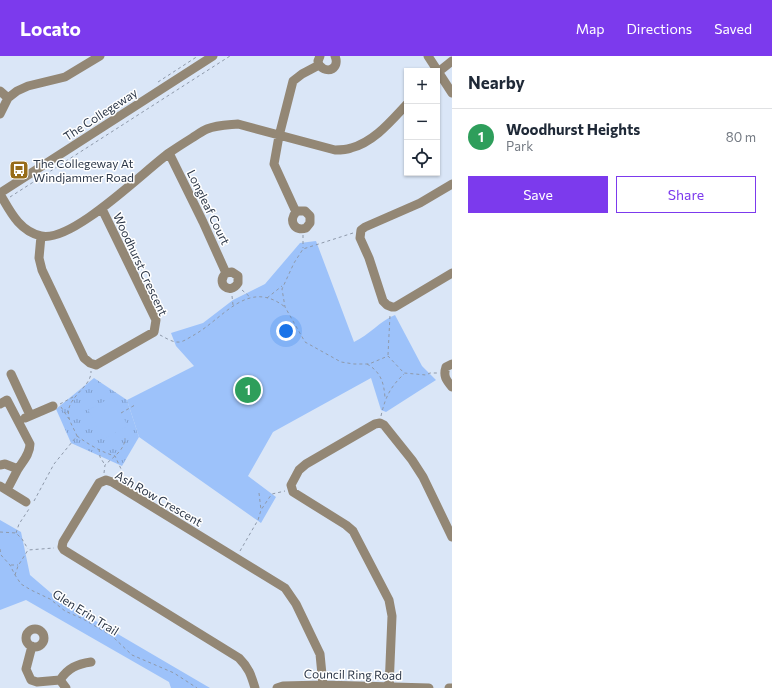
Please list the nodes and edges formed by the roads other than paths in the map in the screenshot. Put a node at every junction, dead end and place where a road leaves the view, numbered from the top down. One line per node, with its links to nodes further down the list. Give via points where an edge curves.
1 (100, 56): 12 (street, via 65,77 22,88)
2 (213, 56): 18 (street, The Collegeway)
3 (335, 56): 5 (street, via 337,61 334,68 326,70)
4 (428, 56): 7 (street)
5 (320, 61): 15 (street, via 293,82)
6 (452, 61): 8 (street)
7 (436, 68)
8 (440, 70)
9 (440, 75): 11 (street)
10 (0, 91): 12 (street)
11 (452, 93)
12 (8, 98): 14 (street)
13 (404, 107): 15 (street, via 382,130 351,148 335,150)
14 (0, 114)
15 (279, 136): 16 (street, via 238,124 221,126 207,129); 20 (street, via 274,164)
16 (169, 153): 19 (street); 23 (street, Longleaf Court, via 226,273 223,276 223,284)
17 (452, 184): 22 (street, via 420,203 365,227 361,230 360,238 383,301 392,307)
18 (0, 193): 21 (street, via 17,222 26,230)
19 (102, 209): 21 (street, via 64,232); 21 (street, Woodhurst Crescent, via 156,320 154,332 96,365 90,364 84,358 42,270 39,258)
20 (296, 212): 20 (street, via 292,224 303,230 309,226 310,216 306,211)
21 (41, 236)
22 (452, 273)
23 (234, 288)
24 (452, 364): 26 (street, via 446,367 444,372)
25 (11, 374): 27 (street)
26 (452, 387)
27 (20, 394): 28 (street); 30 (street)
28 (4, 402): 31 (street)
29 (53, 406): 30 (street)
30 (30, 416): 31 (street)
31 (18, 421): 33 (street, via 30,448)
32 (0, 465): 33 (street, via 5,464)
33 (18, 469): 34 (street)
34 (3, 488): 35 (street)
35 (29, 504)
36 (452, 538): 42 (street, via 419,471 380,423 306,464 293,480 293,492 353,531 389,600 392,616)
37 (32, 646): 40 (street, via 26,669 31,680)
38 (91, 662): 39 (street, via 71,668 65,673)
39 (63, 684): 40 (street)
40 (37, 685)
41 (323, 685): 42 (street, Council Ring Road); 43 (street, Ash Row Crescent, via 320,654 296,604 285,588 112,482 104,480 97,486 62,547 67,553 239,658 250,671); 44 (street, Council Ring Road)
42 (389, 687): 45 (street, Council Ring Road)
43 (255, 688)
44 (277, 688)
45 (429, 688)

